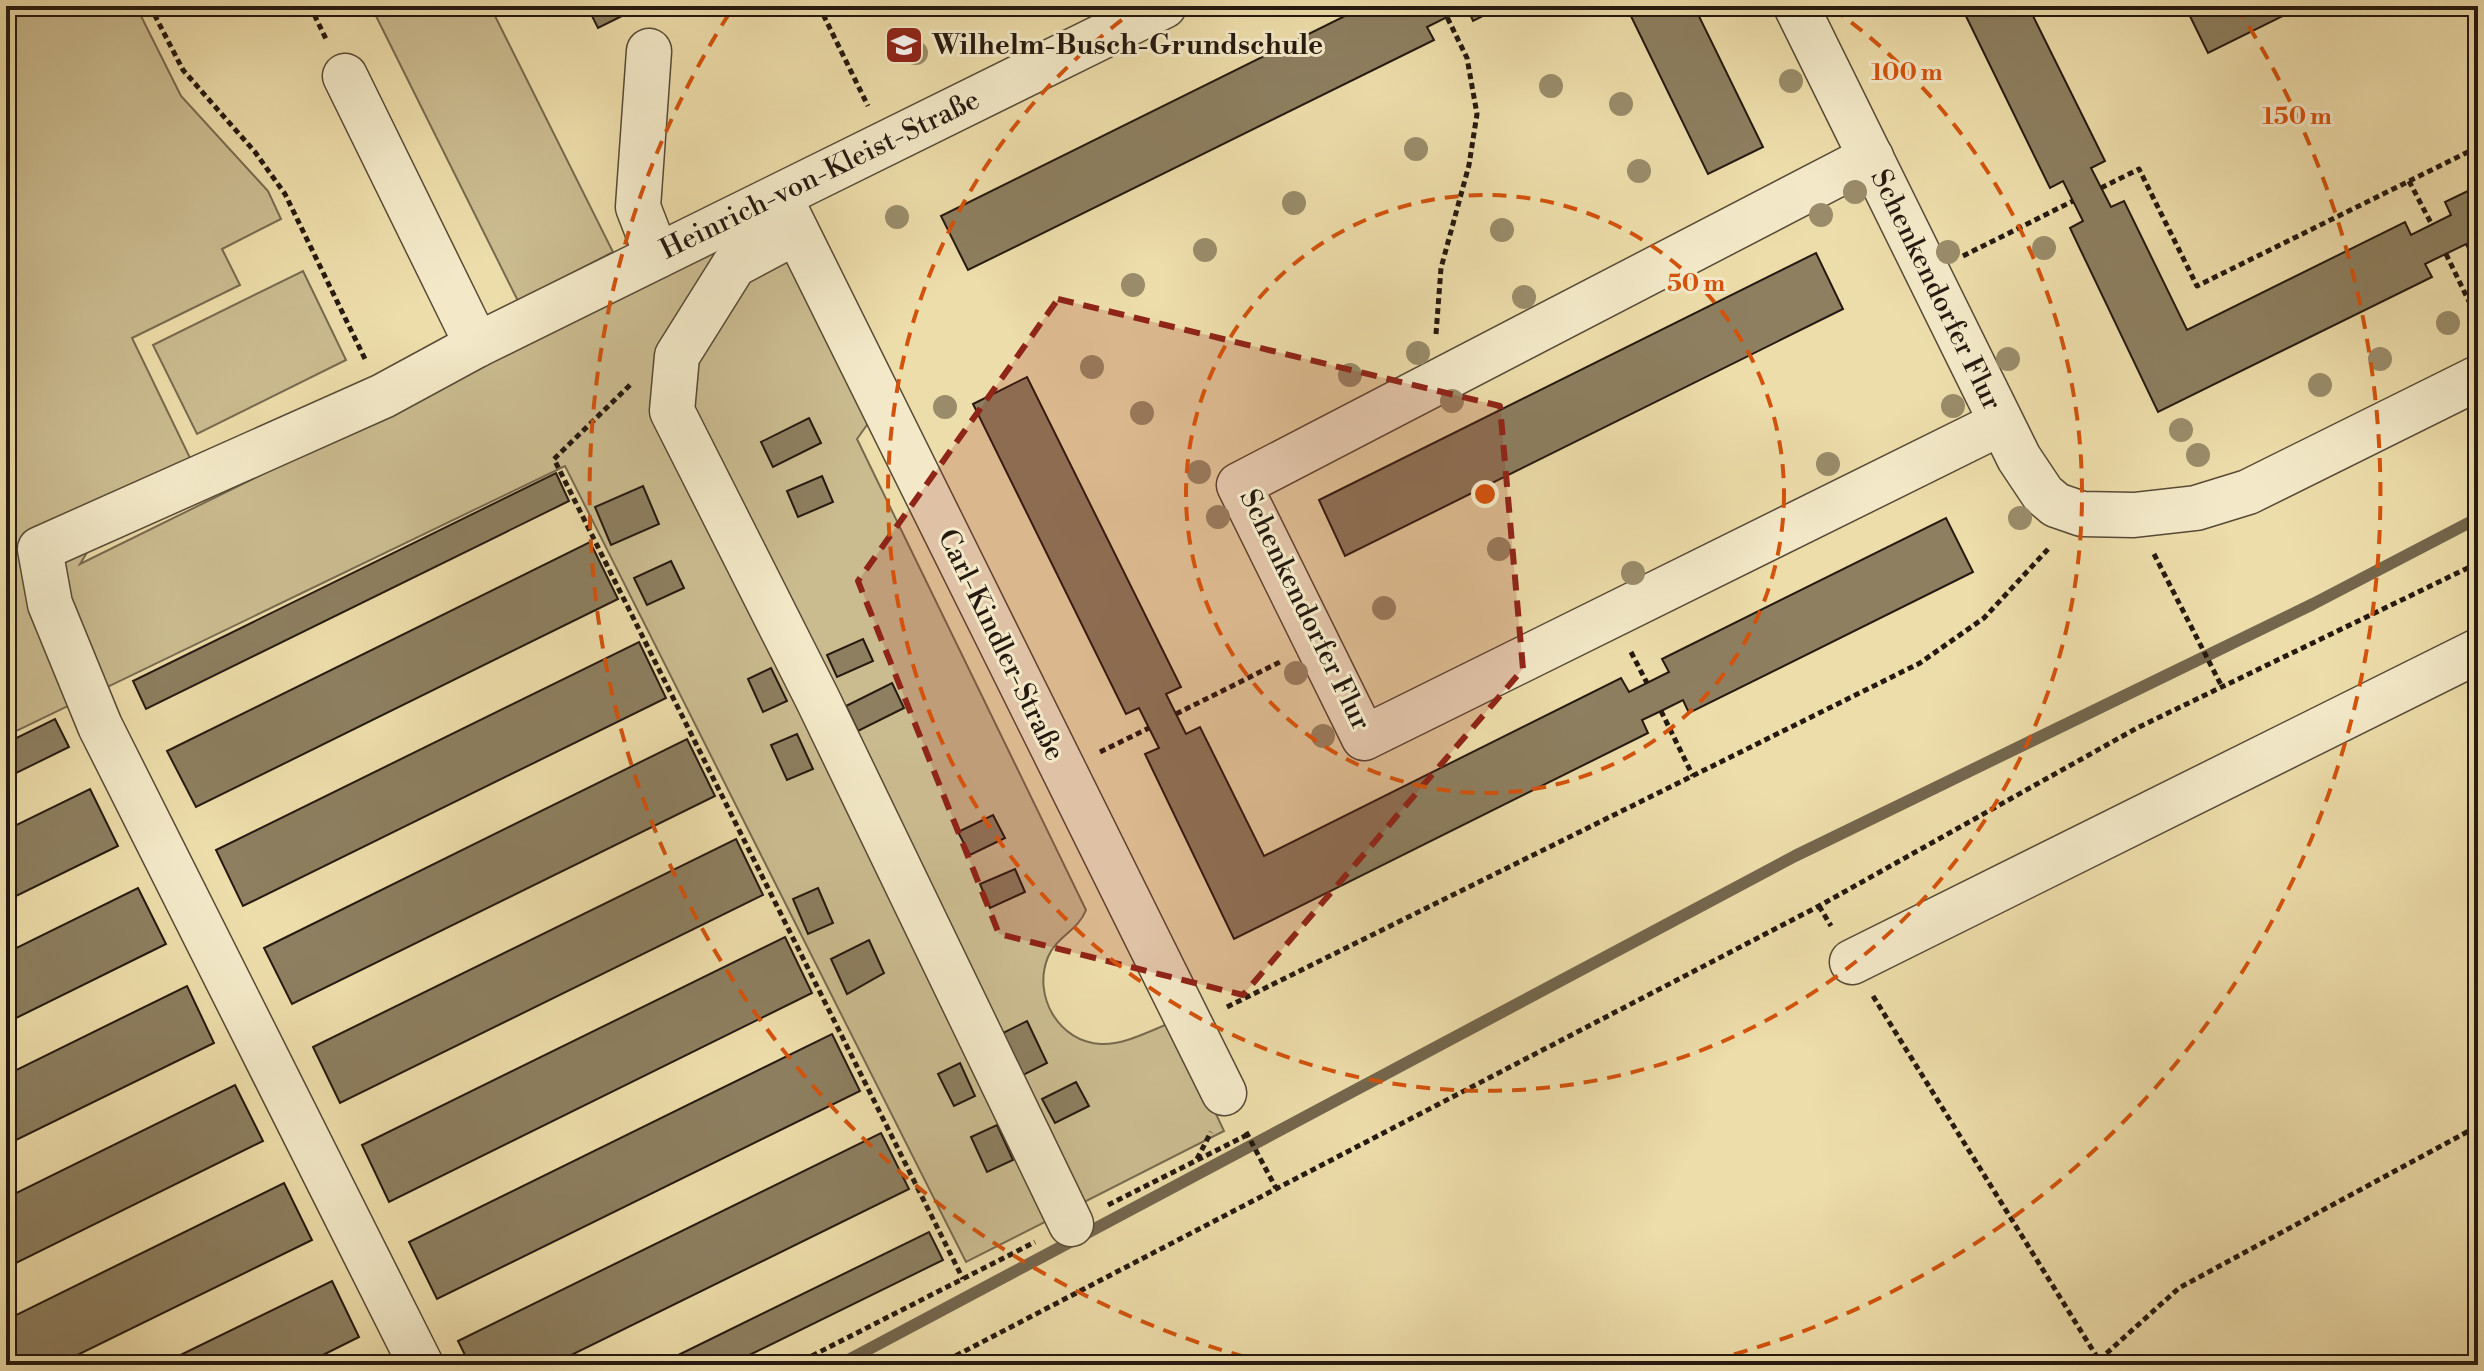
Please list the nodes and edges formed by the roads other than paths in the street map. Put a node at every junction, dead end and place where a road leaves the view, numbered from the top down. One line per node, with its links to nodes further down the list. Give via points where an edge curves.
1 (1164, 6): 6 (street, Heinrich-von-Kleist-Straße, via 886,143)
2 (1796, 6): 5 (street, Schenkendorfer Flur)
3 (649, 51): 7 (street, via 638,207)
4 (345, 76): 8 (street)
5 (1871, 157): 10 (street, Schenkendorfer Flur); 10 (street, Schenkendorfer Flur, via 1239,485 1364,738)
6 (787, 214): 7 (street, Heinrich-von-Kleist-Straße); 13 (street, Carl-Kindler-Straße); 14 (street, via 734,265 677,356 672,411)
7 (657, 256): 8 (street, Heinrich-von-Kleist-Straße)
8 (477, 345): 15 (street, Heinrich-von-Kleist-Straße, via 383,396 40,549 50,604 100,726)
9 (2478, 378): 10 (street, Schenkendorfer Flur, via 2248,492 2196,508 2134,515 2082,514 2056,505 2043,494)
10 (2001, 423)
11 (2478, 651): 12 (street)
12 (1852, 962)
13 (1224, 1093)
14 (1071, 1224)
15 (421, 1365)

